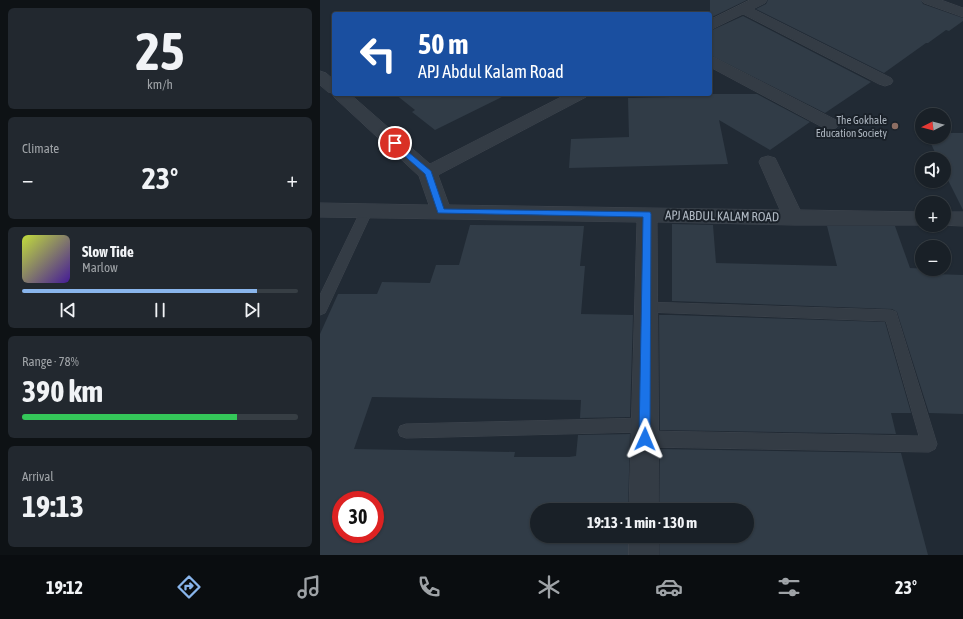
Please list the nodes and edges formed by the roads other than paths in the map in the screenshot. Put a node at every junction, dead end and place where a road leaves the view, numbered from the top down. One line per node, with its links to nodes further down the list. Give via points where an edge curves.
1 (760, 0): 3 (street)
2 (929, 0): 4 (street)
3 (743, 9): 5 (street); 8 (street)
4 (963, 12)
5 (712, 25)
6 (712, 62): 12 (street)
7 (320, 76): 9 (street)
8 (885, 81)
9 (332, 87)
10 (342, 96): 14 (street)
11 (576, 96): 14 (street)
12 (830, 124)
13 (768, 162): 19 (street)
14 (428, 173): 17 (street)
15 (320, 210): 16 (street, APJ ABDUL KALAM ROAD)
16 (367, 210): 17 (street, APJ ABDUL KALAM ROAD); 24 (lane)
17 (441, 211): 18 (street, APJ ABDUL KALAM ROAD)
18 (647, 214): 19 (street, APJ ABDUL KALAM ROAD); 23 (street)
19 (794, 218): 20 (street, APJ ABDUL KALAM ROAD)
20 (915, 219)
21 (951, 219): 22 (street)
22 (963, 220)
23 (645, 307): 26 (street); 26 (lane, via 891,316 929,444)
24 (320, 309)
25 (406, 431): 26 (lane)
26 (645, 432): 27 (street)
27 (644, 503)
28 (644, 543): 29 (street)
29 (644, 555)

